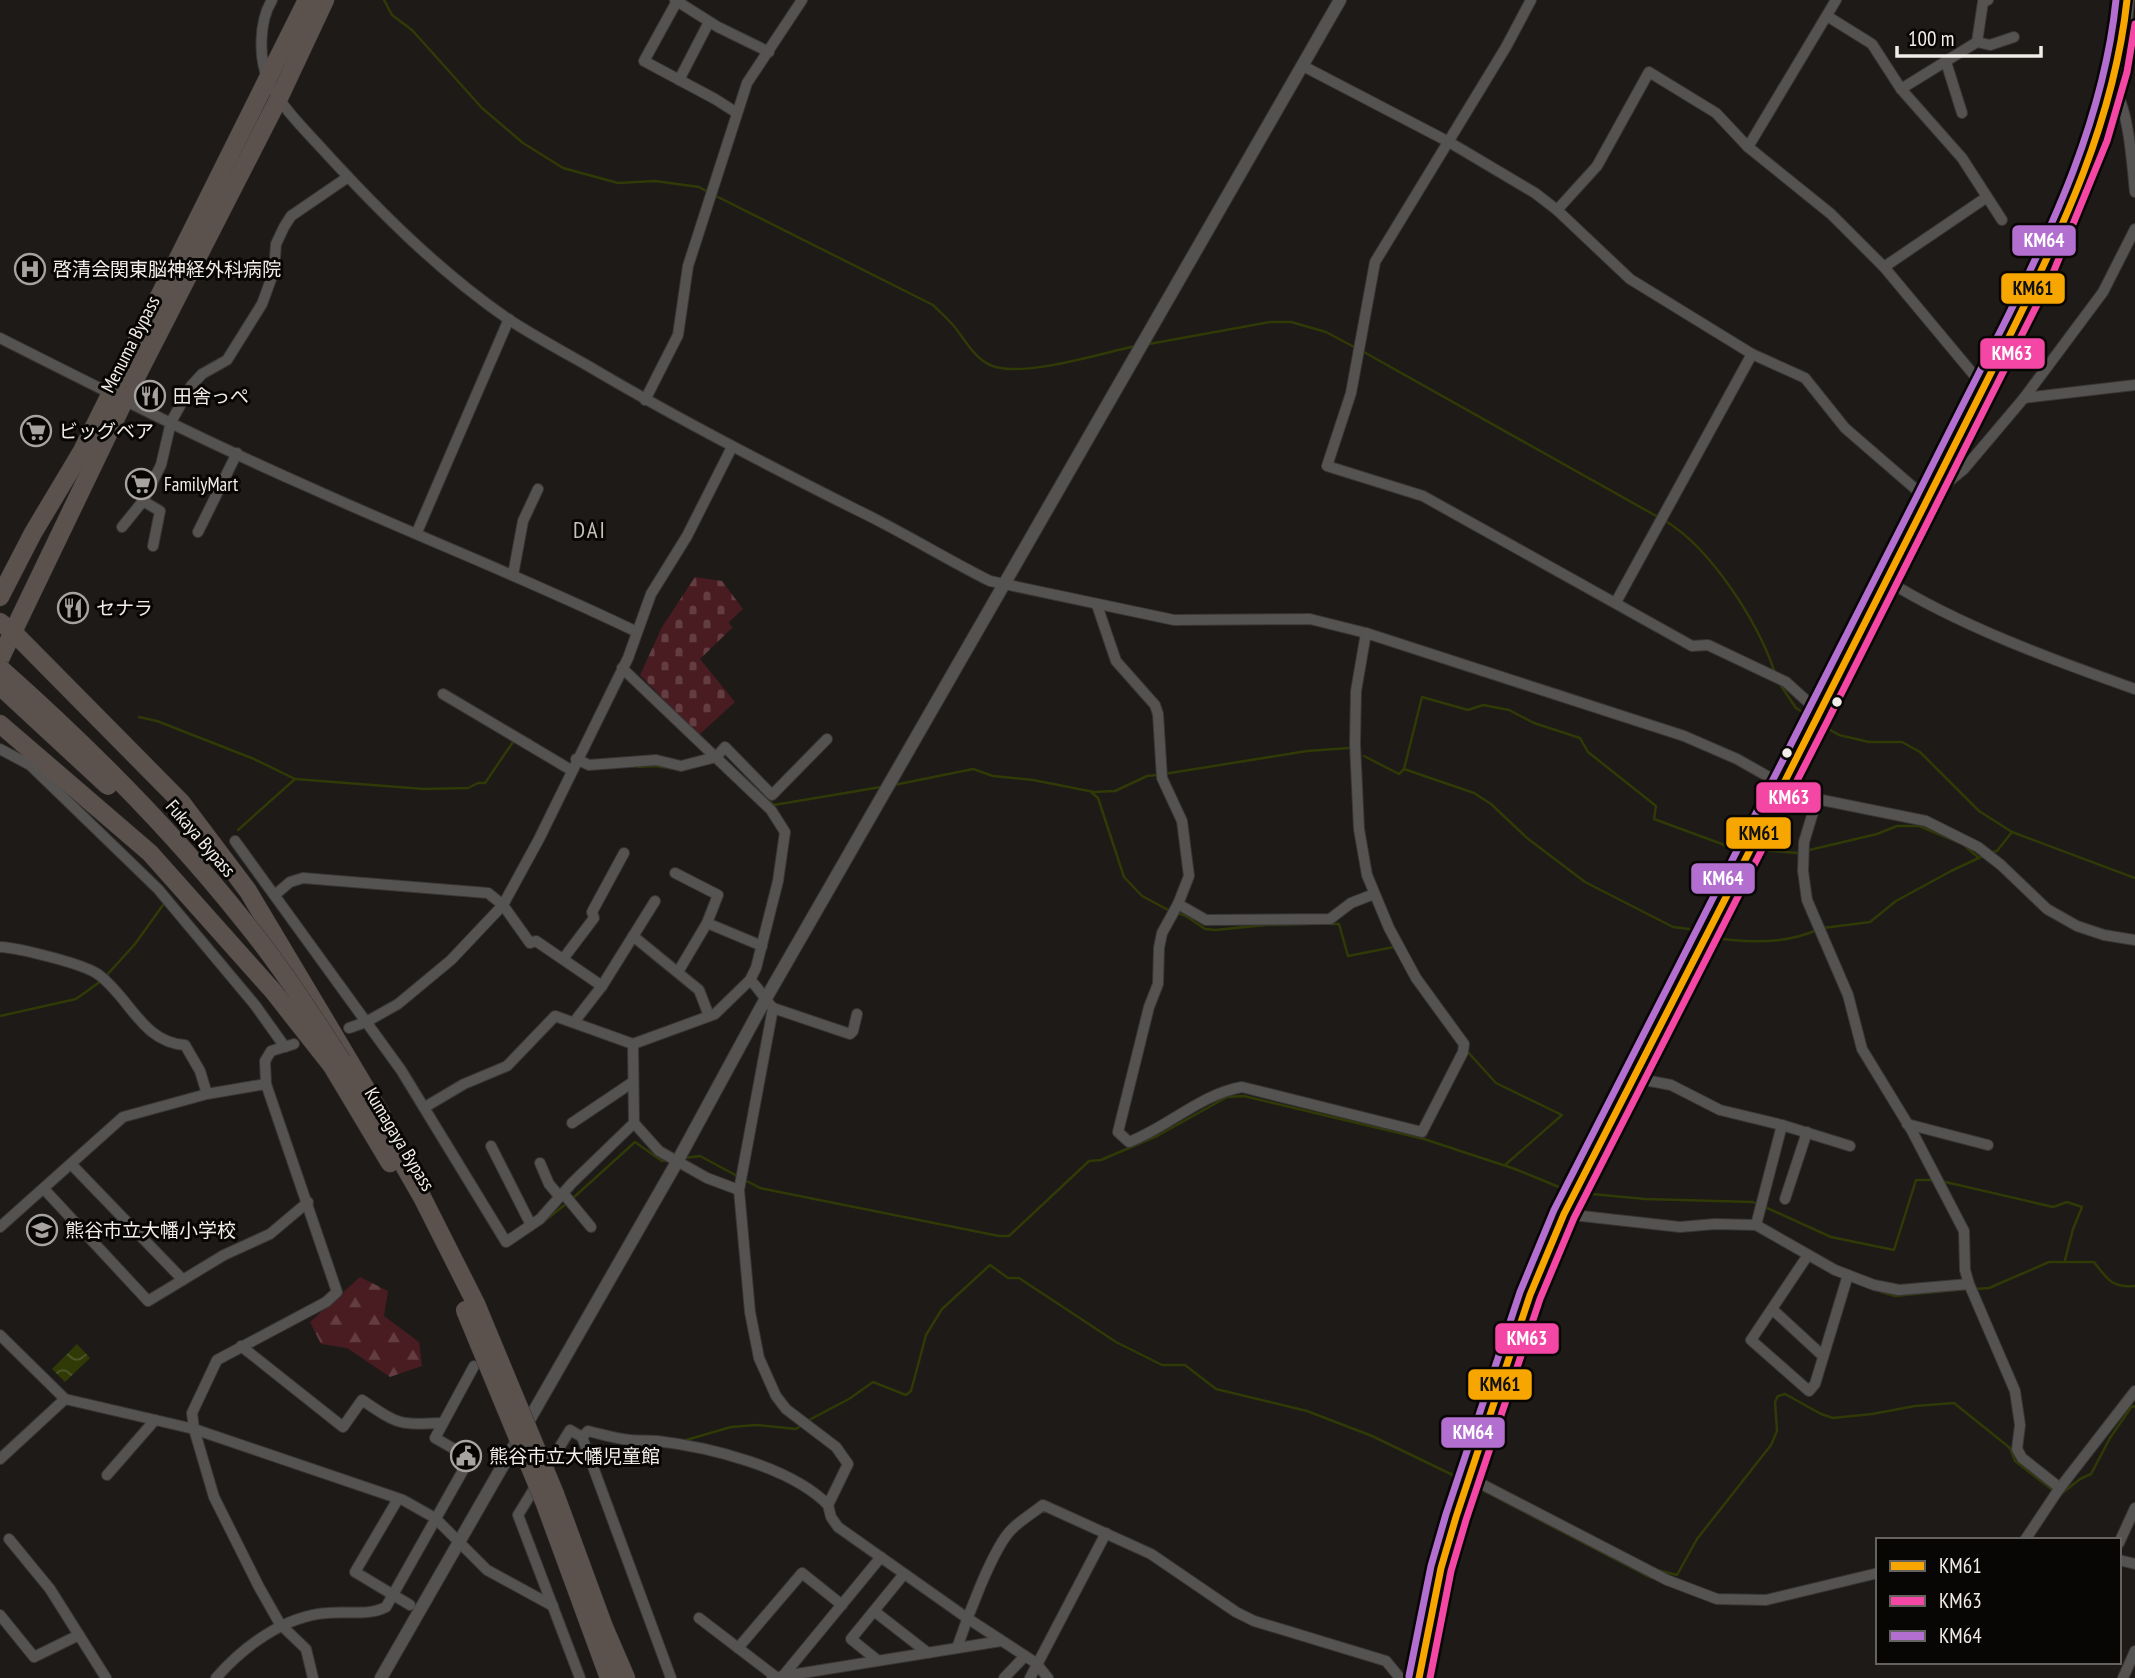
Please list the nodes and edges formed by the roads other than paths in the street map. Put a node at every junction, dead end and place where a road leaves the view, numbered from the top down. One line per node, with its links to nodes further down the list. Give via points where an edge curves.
1 (272, 0): 18 (street, via 262,32)
2 (307, 0): 18 (highway, Menuma Bypass)
3 (325, 0): 22 (highway, Menuma Bypass)
4 (802, 0): 15 (street)
5 (1340, 0): 17 (street)
6 (1531, 0): 25 (street)
7 (1836, 0): 11 (street)
8 (1988, 0): 14 (street, via 1983,2)
9 (2127, 0): 20 (main road)
10 (676, 1): 12 (street); 19 (street, via 644,61)
11 (1827, 16): 21 (street, via 1872,44); 26 (street)
12 (709, 22): 15 (street); 19 (street)
13 (2014, 37): 14 (street, via 1990,45)
14 (1977, 42): 16 (street)
15 (769, 52): 23 (street, via 747,83)
16 (1945, 62): 21 (street); 24 (street)
17 (1303, 66): 25 (street); 54 (street)
18 (267, 79): 22 (street); 39 (highway, Menuma Bypass)
19 (679, 79): 23 (street)
20 (2113, 87): 28 (street, via 2129,140); 38 (main road, via 2066,217)
21 (1900, 89): 29 (street, via 1962,158)
22 (279, 98): 27 (street); 39 (highway, Menuma Bypass)
23 (737, 113): 41 (street, via 688,266 678,335)
24 (1962, 113)
25 (1449, 142): 30 (street); 56 (street, via 1375,262 1351,393 1327,466 1423,496)
26 (1748, 147): 30 (street, via 1716,113 1649,72 1597,166); 33 (street, via 1832,215)
27 (348, 177): 34 (street, via 442,269); 42 (street, via 291,216 276,244 274,271 251,324 227,359 196,379)
28 (2135, 192)
29 (1987, 197): 31 (street); 33 (street)
30 (1557, 210): 36 (street, via 1630,278)
31 (2001, 220)
32 (2135, 229): 40 (street, via 2103,292)
33 (1884, 267): 38 (street)
34 (509, 319): 41 (street); 50 (street)
35 (0, 338): 39 (street)
36 (1752, 354): 46 (street, via 1805,378 1845,428); 56 (street)
37 (2135, 385): 40 (street)
38 (1984, 387): 46 (main road)
39 (117, 397): 42 (street); 55 (highway, Menuma Bypass, via 33,533); 58 (highway, Menuma Bypass)
40 (2024, 398): 46 (street, via 1964,469)
41 (645, 400): 43 (street)
42 (171, 422): 44 (street); 47 (street, via 161,465)
43 (732, 447): 54 (street, via 990,581); 59 (street, via 687,536 651,594)
44 (237, 453): 49 (street); 50 (street)
45 (538, 489): 52 (street, via 523,521)
46 (1927, 499): 53 (main road)
47 (143, 501): 48 (street); 51 (street, via 160,511)
48 (122, 527)
49 (198, 532)
50 (417, 533): 52 (street)
51 (153, 546)
52 (513, 575): 59 (street)
53 (1886, 580): 65 (street, via 1925,604); 67 (main road)
54 (1007, 582): 57 (street); 94 (street)
55 (0, 597)
56 (1616, 603): 67 (street, via 1692,646 1708,645 1786,682)
57 (1097, 605): 60 (street, via 1174,620 1310,619); 84 (street, via 1116,661 1158,714 1163,775 1186,843 1189,876)
58 (7, 628): 61 (highway); 115 (highway, via 181,802 248,891 381,1114)
59 (637, 632): 63 (street)
60 (1366, 633): 75 (street, via 1684,736); 81 (street, via 1356,691 1356,744 1359,829)
61 (0, 659)
62 (0, 668): 101 (highway, Fukaya Bypass, bridge, via 144,804 198,866 275,961)
63 (622, 668): 73 (street); 74 (street)
64 (0, 686): 101 (highway, Fukaya Bypass, bridge, via 135,812 191,874)
65 (2135, 689)
66 (443, 694): 74 (street)
67 (1818, 719): 75 (main road)
68 (0, 724): 71 (highway, Kumagaya Bypass)
69 (0, 738): 71 (highway)
70 (827, 738): 73 (street, via 772,795 726,747)
71 (25, 745): 101 (highway, Kumagaya Bypass, bridge, via 150,853)
72 (0, 749): 104 (street, via 30,765 158,889 289,1045 271,1051 265,1061)
73 (716, 757): 74 (street, via 681,766 656,760); 88 (street, via 771,810 785,832)
74 (573, 766): 83 (street)
75 (1783, 785): 76 (street); 102 (main road)
76 (1817, 799): 87 (street, via 1926,821 1982,850 2047,909 2086,929); 109 (street, via 1804,845 1807,900 1848,995 1862,1049)
77 (235, 841): 80 (street)
78 (624, 853): 90 (street, via 592,912 594,918)
79 (674, 873): 85 (street, via 718,895)
80 (276, 894): 83 (street, via 303,878 488,893); 97 (street)
81 (1374, 894): 84 (street, via 1351,903 1330,919 1206,920); 84 (street, via 1416,978 1463,1048 1422,1132 1242,1087 1223,1090 1129,1142 1118,1132 1158,985 1162,933)
82 (655, 901): 86 (street)
83 (503, 905): 90 (street, via 530,943 536,940); 97 (street, via 451,960 398,1004)
84 (1178, 905)
85 (707, 923): 88 (street); 91 (street)
86 (633, 936): 91 (street); 93 (street)
87 (2135, 940)
88 (762, 946): 92 (street)
89 (0, 947): 105 (street, via 24,949 103,978 148,1031 185,1045)
90 (563, 959): 93 (street)
91 (678, 972): 96 (street, via 699,990)
92 (750, 980): 94 (street); 96 (street)
93 (602, 986): 98 (street)
94 (769, 1004): 95 (street, via 850,1034); 116 (street); 119 (street, via 761,1081)
95 (857, 1014)
96 (709, 1016): 100 (street)
97 (366, 1022): 99 (street); 106 (street)
98 (574, 1022): 100 (street); 106 (street, via 555,1016 507,1066)
99 (349, 1028)
100 (633, 1044): 103 (street)
101 (337, 1063): 115 (highway, Kumagaya Bypass); 133 (highway, Kumagaya Bypass)
102 (1634, 1078): 110 (street, via 1671,1085 1720,1110); 124 (main road)
103 (633, 1082): 107 (street); 108 (street)
104 (266, 1084): 105 (street); 123 (street)
105 (207, 1094): 118 (street, via 123,1116)
106 (425, 1107): 125 (street, via 506,1242)
107 (572, 1123)
108 (634, 1123): 116 (street, via 659,1151); 121 (street)
109 (1907, 1124): 112 (street); 132 (street, via 1964,1231 1965,1270)
110 (1782, 1125): 111 (street); 126 (street)
111 (1807, 1132): 114 (street); 122 (street)
112 (1988, 1145)
113 (491, 1146): 125 (street)
114 (1850, 1146)
115 (397, 1152): 133 (highway, Kumagaya Bypass)
116 (673, 1159): 119 (street, via 707,1178); 158 (street)
117 (540, 1163): 121 (street, via 549,1184)
118 (71, 1164): 120 (street); 131 (street)
119 (740, 1187): 151 (street, via 750,1312 759,1358 786,1409 836,1447 848,1464)
120 (44, 1189): 127 (street); 131 (street, via 148,1301)
121 (561, 1195): 125 (street); 128 (street)
122 (1785, 1199)
123 (308, 1202): 131 (street, via 271,1234); 136 (street, via 337,1292)
124 (1564, 1214): 126 (street, via 1680,1227); 147 (main road, via 1530,1295)
125 (531, 1225)
126 (1756, 1225): 129 (street)
127 (0, 1227)
128 (591, 1227)
129 (1808, 1255): 130 (street); 134 (street)
130 (1848, 1275): 132 (street, via 1899,1290); 137 (street)
131 (183, 1280)
132 (1971, 1288): 148 (street, via 2015,1391 2020,1425 2017,1448)
133 (470, 1307): 149 (highway, Kumagaya Bypass, bridge)
134 (1772, 1309): 137 (street); 137 (street, via 1751,1340 1808,1391)
135 (0, 1335): 140 (street)
136 (241, 1346): 142 (street, via 343,1427 362,1400 395,1422); 143 (street, via 217,1360 192,1413)
137 (1824, 1356)
138 (474, 1366): 142 (street)
139 (2135, 1391): 148 (street)
140 (65, 1399): 141 (street); 145 (street)
141 (155, 1420): 143 (street); 146 (street)
142 (443, 1423): 153 (street, via 435,1438 470,1458)
143 (194, 1429): 150 (street); 170 (street, via 214,1497)
144 (582, 1437): 151 (street, via 588,1431 717,1453 770,1469); 165 (street, via 570,1430 518,1515); 188 (street)
145 (0, 1459)
146 (107, 1475)
147 (1468, 1477): 160 (street, via 1661,1576 1717,1599 1766,1600); 193 (main road, via 1441,1568)
148 (2057, 1492): 155 (street)
149 (550, 1497): 186 (highway, Kumagaya Bypass); 187 (highway, Kumagaya Bypass)
150 (398, 1499): 153 (street); 162 (street, via 355,1572)
151 (828, 1505): 159 (street, via 838,1527)
152 (2135, 1508): 157 (street)
153 (435, 1518): 158 (street); 162 (street)
154 (1106, 1533): 169 (street, via 1043,1505 1011,1530); 179 (street); 192 (street, via 1151,1554 1254,1622 1386,1661)
155 (2026, 1538)
156 (9, 1539): 171 (street)
157 (2121, 1539)
158 (459, 1542): 165 (street, via 487,1570); 184 (street)
159 (881, 1558): 161 (street); 164 (street)
160 (1876, 1573)
161 (904, 1574): 166 (street); 169 (street)
162 (393, 1595): 163 (street); 170 (street, via 386,1607 376,1612 312,1614)
163 (410, 1605)
164 (842, 1605): 173 (street, via 802,1573); 180 (street)
165 (553, 1606): 185 (street)
166 (874, 1611): 176 (street); 178 (street, via 851,1639)
167 (0, 1615): 171 (street, via 34,1657)
168 (699, 1618): 173 (street)
169 (967, 1618): 172 (street); 174 (street)
170 (280, 1624): 182 (street); 183 (street, via 306,1649)
171 (79, 1634): 181 (street)
172 (1001, 1641): 174 (street); 177 (street)
173 (738, 1648): 180 (street)
174 (957, 1648): 176 (street)
175 (2135, 1651): 194 (street)
176 (928, 1653): 178 (street)
177 (1025, 1656): 179 (street); 189 (street)
178 (877, 1660): 180 (street)
179 (1036, 1662): 190 (street); 191 (street)
180 (777, 1677)
181 (106, 1678)
182 (216, 1678)
183 (313, 1678)
184 (381, 1678)
185 (580, 1678)
186 (608, 1678)
187 (628, 1678)
188 (671, 1678)
189 (1004, 1678)
190 (1030, 1678)
191 (1048, 1678)
192 (1400, 1678)
193 (1419, 1678)
194 (2123, 1678)

